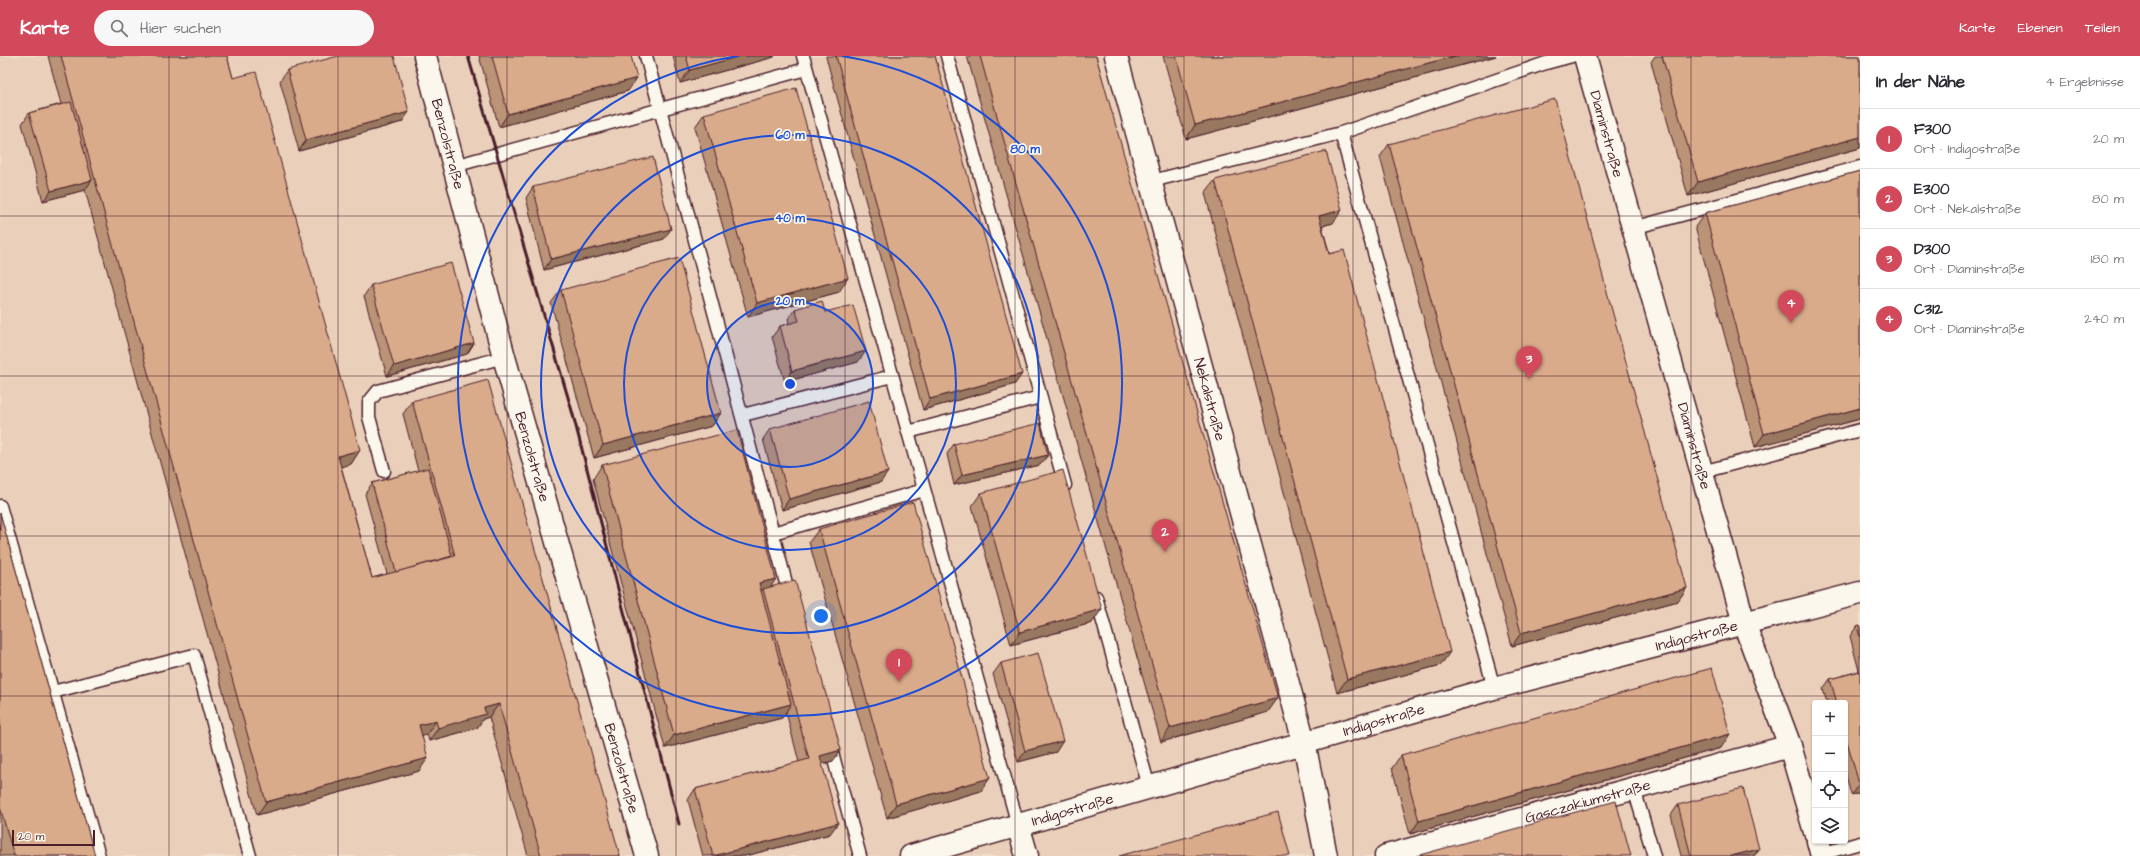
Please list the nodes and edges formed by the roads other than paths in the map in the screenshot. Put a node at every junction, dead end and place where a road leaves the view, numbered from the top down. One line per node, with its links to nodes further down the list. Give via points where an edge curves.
1 (425, 56): 11 (street, Benzolstraße)
2 (646, 56): 9 (lane)
3 (803, 56): 8 (lane)
4 (947, 56): 17 (lane)
5 (1116, 56): 13 (street, Nekalstraße)
6 (1572, 56): 10 (lane, via 1546,62)
7 (1585, 56): 14 (street, Diaminstraße)
8 (806, 70): 9 (lane); 16 (lane)
9 (660, 110): 11 (lane); 18 (lane)
10 (1341, 133): 13 (lane); 31 (lane)
11 (454, 166): 15 (street, Benzolstraße)
12 (1860, 167): 14 (lane)
13 (1152, 182): 34 (street, Nekalstraße)
14 (1633, 228): 22 (street, Diaminstraße)
15 (504, 357): 21 (lane, via 378,391 369,402 369,417); 44 (street, Benzolstraße)
16 (892, 376): 18 (lane); 20 (lane)
17 (1040, 397): 20 (lane); 24 (lane)
18 (743, 415): 26 (lane)
19 (1860, 430): 22 (lane)
20 (908, 432): 23 (lane)
21 (384, 471)
22 (1702, 472): 30 (street, Diaminstraße)
23 (924, 490): 26 (lane); 39 (lane)
24 (1068, 497)
25 (0, 506): 32 (lane)
26 (773, 533): 29 (lane)
27 (1094, 588): 36 (lane)
28 (1860, 593): 30 (street, Indigostraße)
29 (794, 610)
30 (1744, 623): 31 (street, Indigostraße); 35 (street, Diaminstraße)
31 (1494, 688): 34 (street, Indigostraße)
32 (53, 692): 42 (lane); 43 (lane, via 194,655)
33 (827, 733): 45 (lane)
34 (1304, 742): 36 (street, Indigostraße); 48 (street, Nekalstraße)
35 (1790, 746): 37 (street, Gasczakiumstraße); 38 (street, Diaminstraße)
36 (1149, 787): 39 (street, Indigostraße)
37 (1634, 790): 49 (street, Gasczakiumstraße); 50 (lane)
38 (1812, 822)
39 (1018, 825): 46 (street, Indigostraße); 47 (street)
40 (1860, 843): 41 (lane)
41 (1820, 850)
42 (99, 856)
43 (250, 856)
44 (647, 856)
45 (860, 856)
46 (911, 856)
47 (1027, 856)
48 (1326, 856)
49 (1386, 856)
50 (1654, 856)

